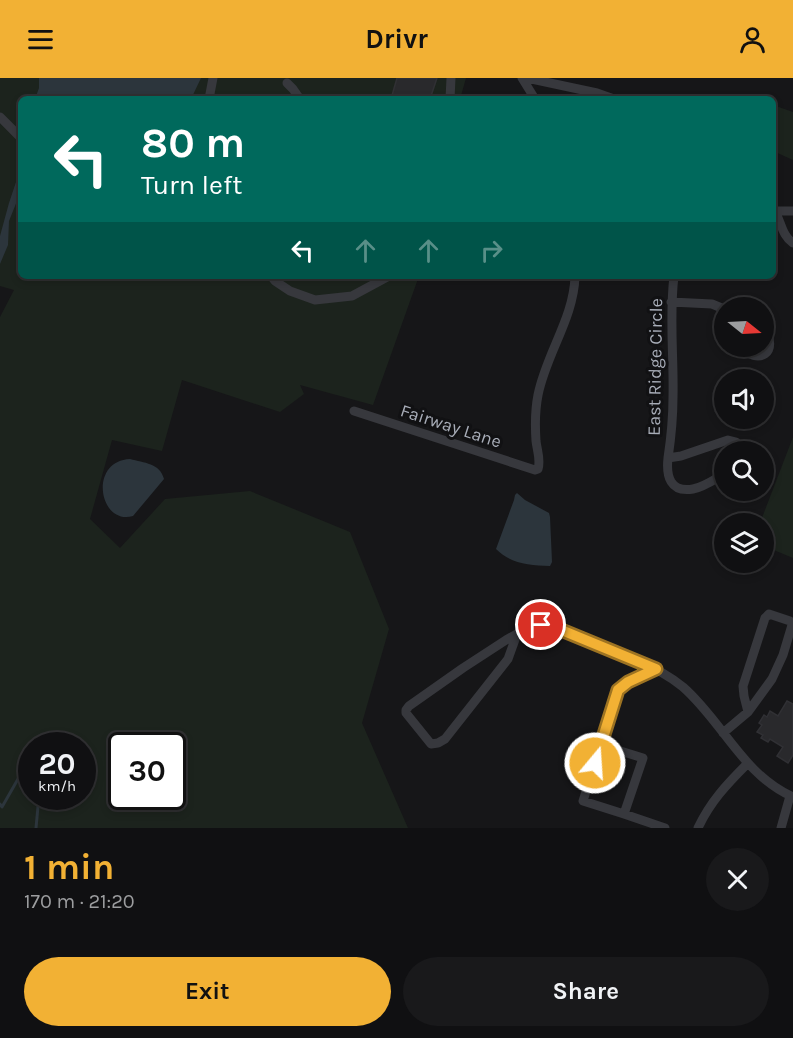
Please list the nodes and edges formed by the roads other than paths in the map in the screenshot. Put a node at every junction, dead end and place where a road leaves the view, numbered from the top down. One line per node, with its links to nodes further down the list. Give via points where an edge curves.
1 (213, 78): 6 (street)
2 (451, 78): 8 (street)
3 (522, 78): 9 (street)
4 (527, 78): 10 (street)
5 (286, 83): 7 (street)
6 (209, 95)
7 (298, 96)
8 (450, 96)
9 (533, 96)
10 (606, 96)
11 (0, 117): 12 (street)
12 (18, 135)
13 (776, 209): 14 (street)
14 (793, 211)
15 (776, 214): 16 (street)
16 (793, 243)
17 (274, 279): 18 (street, via 290,291 315,300 352,296)
18 (383, 279)
19 (575, 279): 23 (street, Fairway Lane, via 572,301 538,397 538,469)
20 (674, 279): 21 (street, East Ridge Circle)
21 (671, 302): 22 (street); 25 (street, East Ridge Circle, via 673,397)
22 (714, 305)
23 (354, 411)
24 (714, 445): 25 (street, East Ridge Circle)
25 (668, 458): 26 (street, East Ridge Circle, via 668,476 679,488 693,489)
26 (714, 479)
27 (517, 634): 27 (street, via 409,706 406,713 431,744 445,739 507,658); 28 (street, via 531,626 554,627)
28 (656, 669): 30 (street, via 692,695); 31 (street, via 618,690)
29 (748, 712): 29 (street, via 772,679 783,655 790,621 769,614 765,618 743,686); 30 (street)
30 (723, 733): 32 (street)
31 (601, 745): 34 (street, via 583,801); 34 (street, via 643,758)
32 (747, 764): 33 (street); 36 (street, via 718,794)
33 (792, 797): 37 (street)
34 (624, 814): 35 (street)
35 (664, 828)
36 (698, 828)
37 (781, 828)

